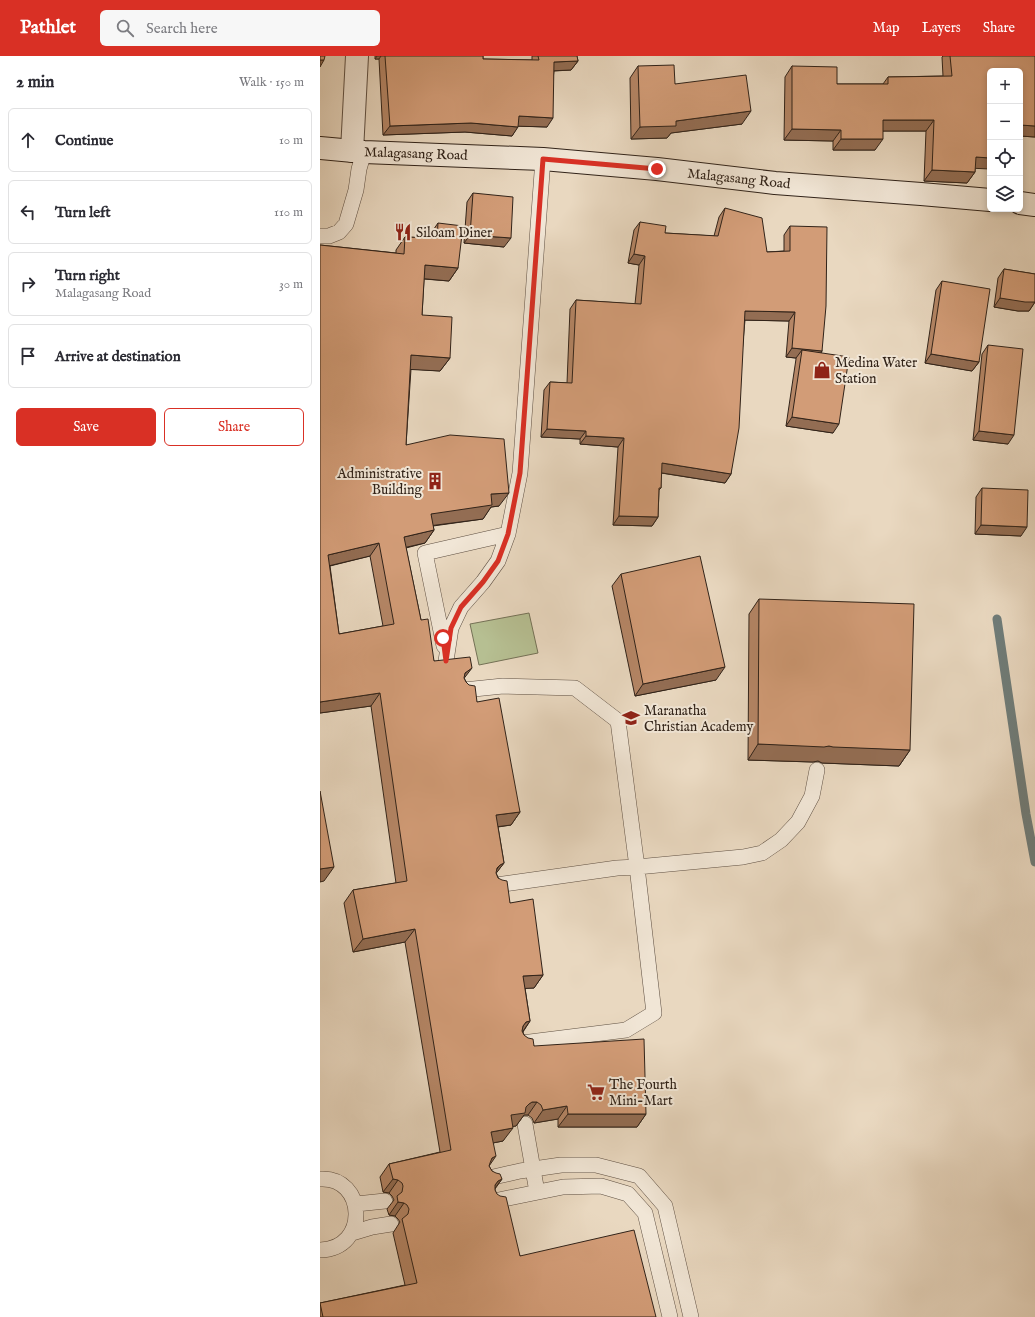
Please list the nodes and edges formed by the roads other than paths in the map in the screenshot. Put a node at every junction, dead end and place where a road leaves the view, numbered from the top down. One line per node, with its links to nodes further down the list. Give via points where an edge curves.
1 (357, 56): 3 (main road)
2 (320, 148): 3 (main road, Malagasang Road)
3 (358, 151): 4 (main road, Malagasang Road); 8 (lane, via 356,190 346,224 339,232 330,236)
4 (543, 159): 5 (main road, Malagasang Road, via 774,183); 9 (lane, via 520,473)
5 (987, 200)
6 (1023, 203): 7 (main road)
7 (1035, 205)
8 (320, 236)
9 (508, 534): 9 (lane, via 425,553 447,666 451,628 457,614 498,561)
10 (464, 690): 12 (lane, via 503,686 575,688 618,721)
11 (817, 770): 12 (lane, via 812,796 798,822 781,840 762,853)
12 (637, 867): 13 (lane); 14 (lane, via 654,1013 626,1030)
13 (496, 885)
14 (522, 1043)
15 (526, 1124): 16 (lane)
16 (533, 1169): 17 (lane); 19 (lane); 27 (lane, via 560,1165 596,1165 639,1176 665,1206)
17 (489, 1178)
18 (320, 1179): 22 (lane, via 334,1181 344,1187)
19 (537, 1192): 21 (lane); 26 (lane, via 563,1187 601,1186 628,1194 645,1213)
20 (385, 1201): 22 (lane)
21 (494, 1201)
22 (356, 1204): 24 (lane, via 357,1219)
23 (391, 1224): 24 (lane)
24 (352, 1233): 25 (lane, via 339,1246 330,1250)
25 (320, 1250)
26 (670, 1317)
27 (691, 1317)

